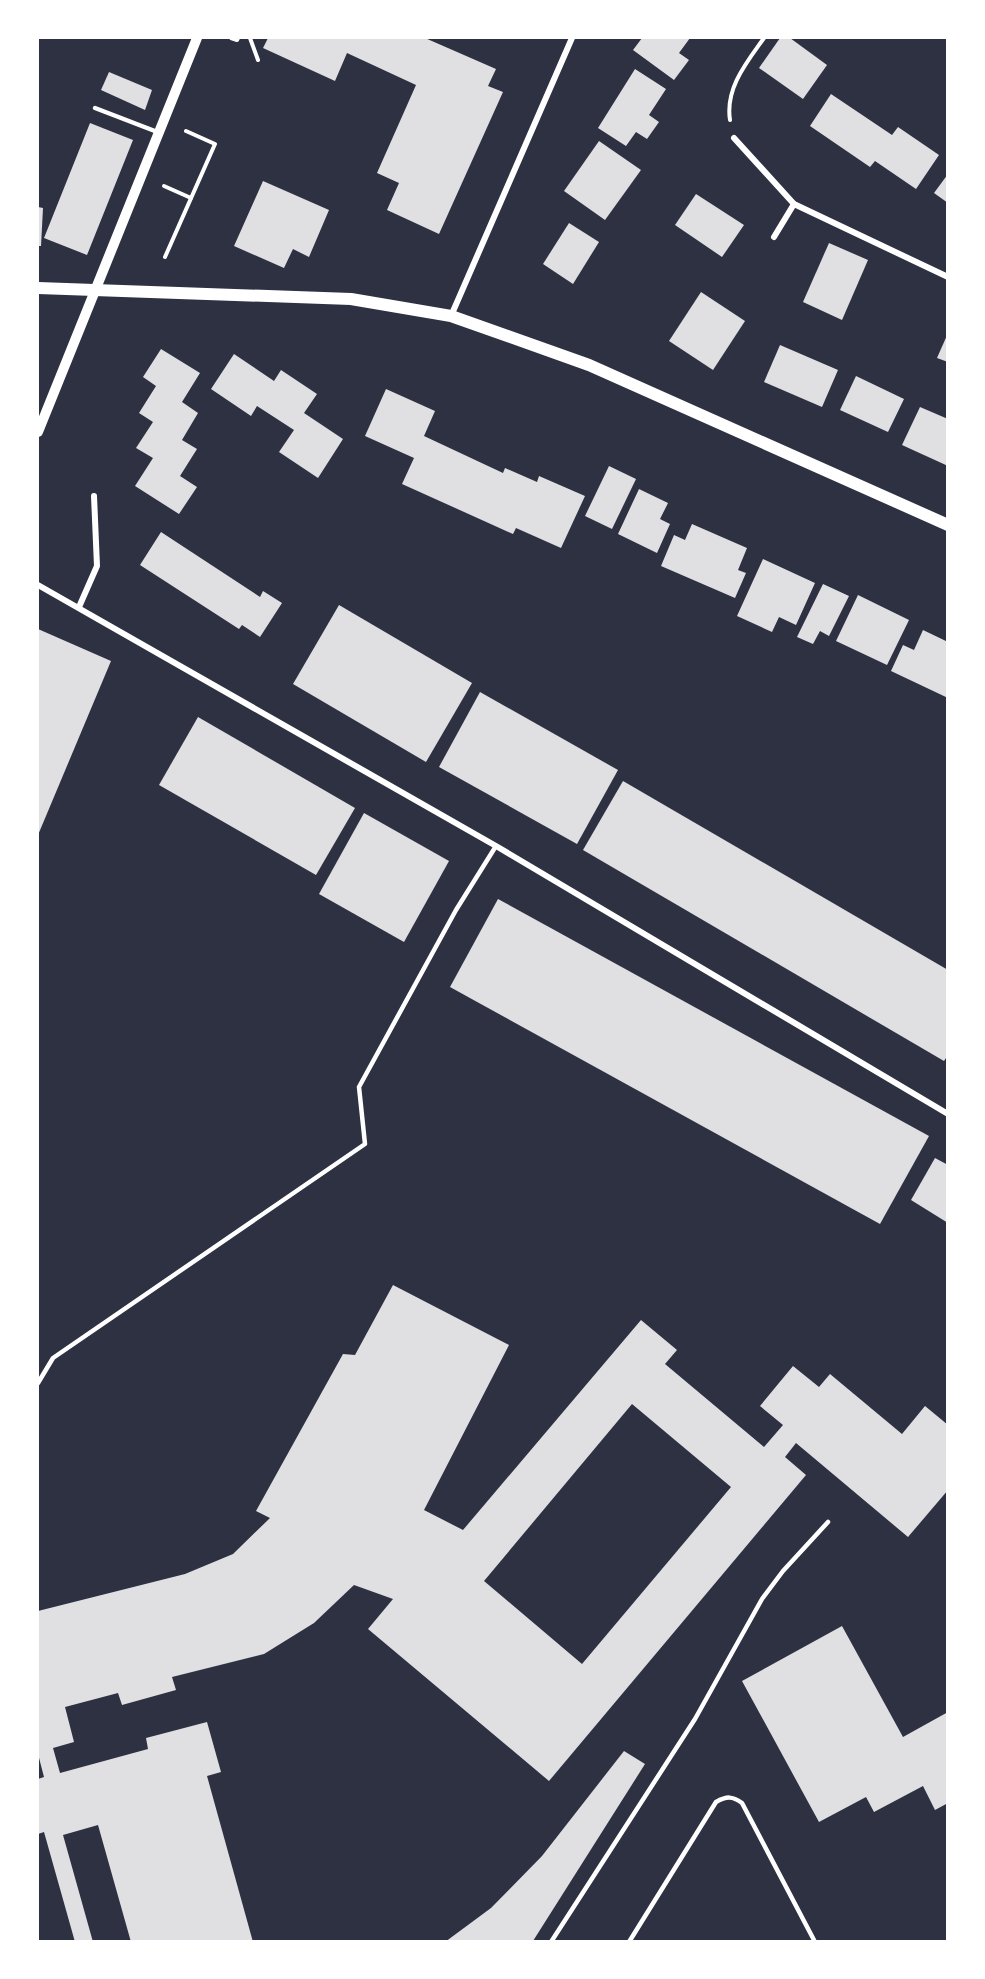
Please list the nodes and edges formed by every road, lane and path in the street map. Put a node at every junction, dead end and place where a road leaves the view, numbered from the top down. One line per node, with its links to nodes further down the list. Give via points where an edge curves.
1 (197, 38): 10 (street)
2 (231, 38): 3 (path)
3 (238, 38)
4 (250, 38): 7 (path)
5 (572, 38): 20 (street)
6 (764, 38): 11 (path, via 737,77 728,108)
7 (258, 60)
8 (95, 108): 10 (lane)
9 (186, 131): 13 (path, via 215,144)
10 (160, 133): 19 (street)
11 (734, 138): 14 (street)
12 (164, 186): 13 (path)
13 (191, 198): 16 (path)
14 (794, 204): 15 (street); 17 (street)
15 (774, 237)
16 (165, 257)
17 (948, 277)
18 (38, 288): 19 (main road)
19 (97, 290): 20 (main road, via 351,299); 21 (street)
20 (451, 316): 23 (main road, via 589,365)
21 (38, 432)
22 (94, 496): 25 (street, via 97,566)
23 (948, 525)
24 (38, 585): 25 (street)
25 (79, 607): 26 (street)
26 (495, 846): 27 (street); 28 (lane, via 358,1087 365,1144 53,1358)
27 (948, 1114)
28 (38, 1383)
29 (828, 1522): 30 (lane, via 762,1599 695,1719)
30 (551, 1941)
31 (629, 1941): 32 (lane, via 716,1803 733,1797 749,1815)
32 (816, 1941)

